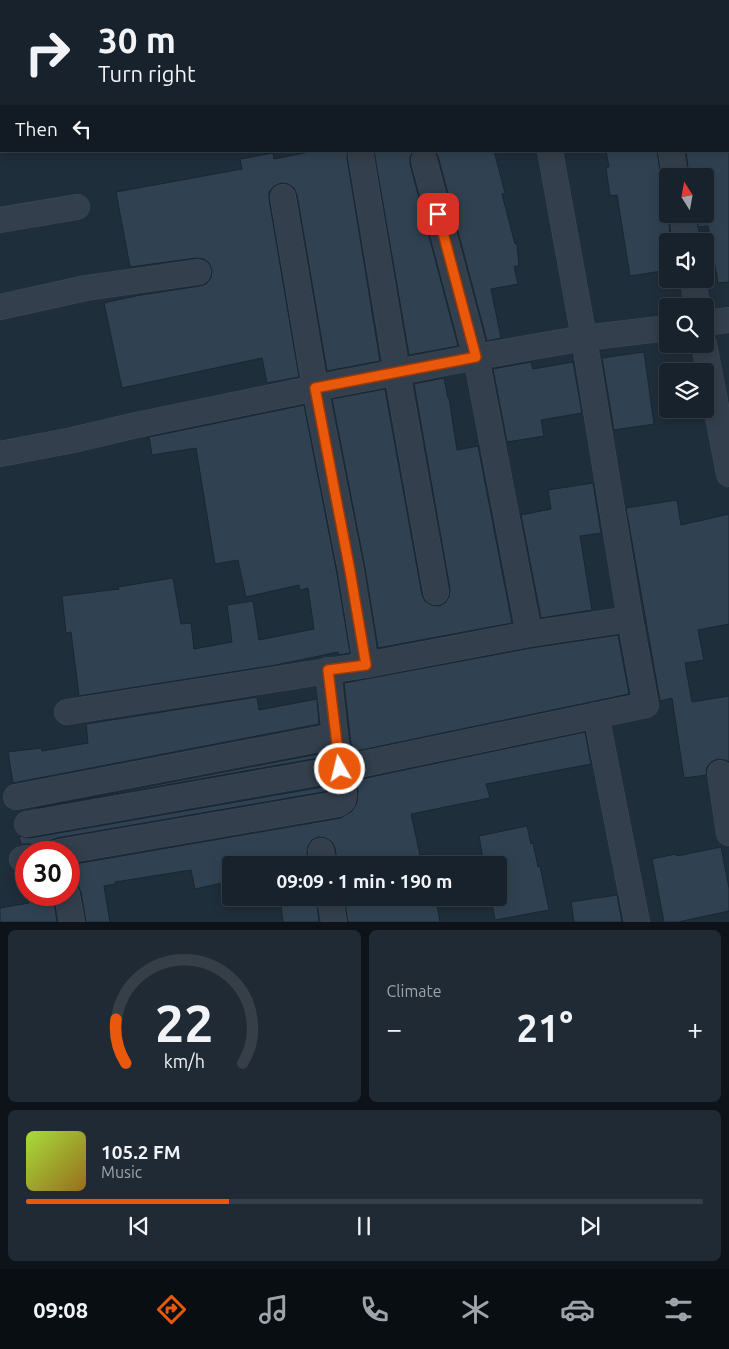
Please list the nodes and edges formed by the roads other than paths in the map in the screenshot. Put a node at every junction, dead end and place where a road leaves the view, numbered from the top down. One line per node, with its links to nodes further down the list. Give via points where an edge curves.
1 (550, 152): 14 (street)
2 (671, 152): 5 (street)
3 (361, 156): 17 (street)
4 (424, 160): 16 (street)
5 (674, 168)
6 (283, 197): 18 (street)
7 (77, 207): 8 (street)
8 (0, 220)
9 (198, 272): 10 (street, via 86,288)
10 (0, 307)
11 (729, 320): 12 (street)
12 (714, 322)
13 (659, 329): 14 (street)
14 (584, 338): 16 (street); 22 (street)
15 (706, 353): 20 (street)
16 (476, 357): 17 (street); 23 (street)
17 (397, 373): 18 (street); 21 (street)
18 (315, 388): 19 (street); 24 (street)
19 (0, 454)
20 (729, 474)
21 (436, 592)
22 (630, 619): 23 (street); 27 (street, via 646,705)
23 (529, 634): 24 (street)
24 (366, 665): 25 (street)
25 (328, 670): 26 (street); 28 (street)
26 (67, 712)
27 (596, 715): 29 (street); 39 (street)
28 (335, 736): 29 (street); 31 (street)
29 (340, 769): 32 (street); 34 (street, via 344,794 338,804)
30 (720, 773): 33 (street)
31 (16, 797)
32 (27, 824)
33 (729, 833)
34 (80, 848)
35 (69, 906): 37 (street)
36 (331, 906): 38 (street)
37 (72, 922)
38 (334, 922)
39 (636, 922)

